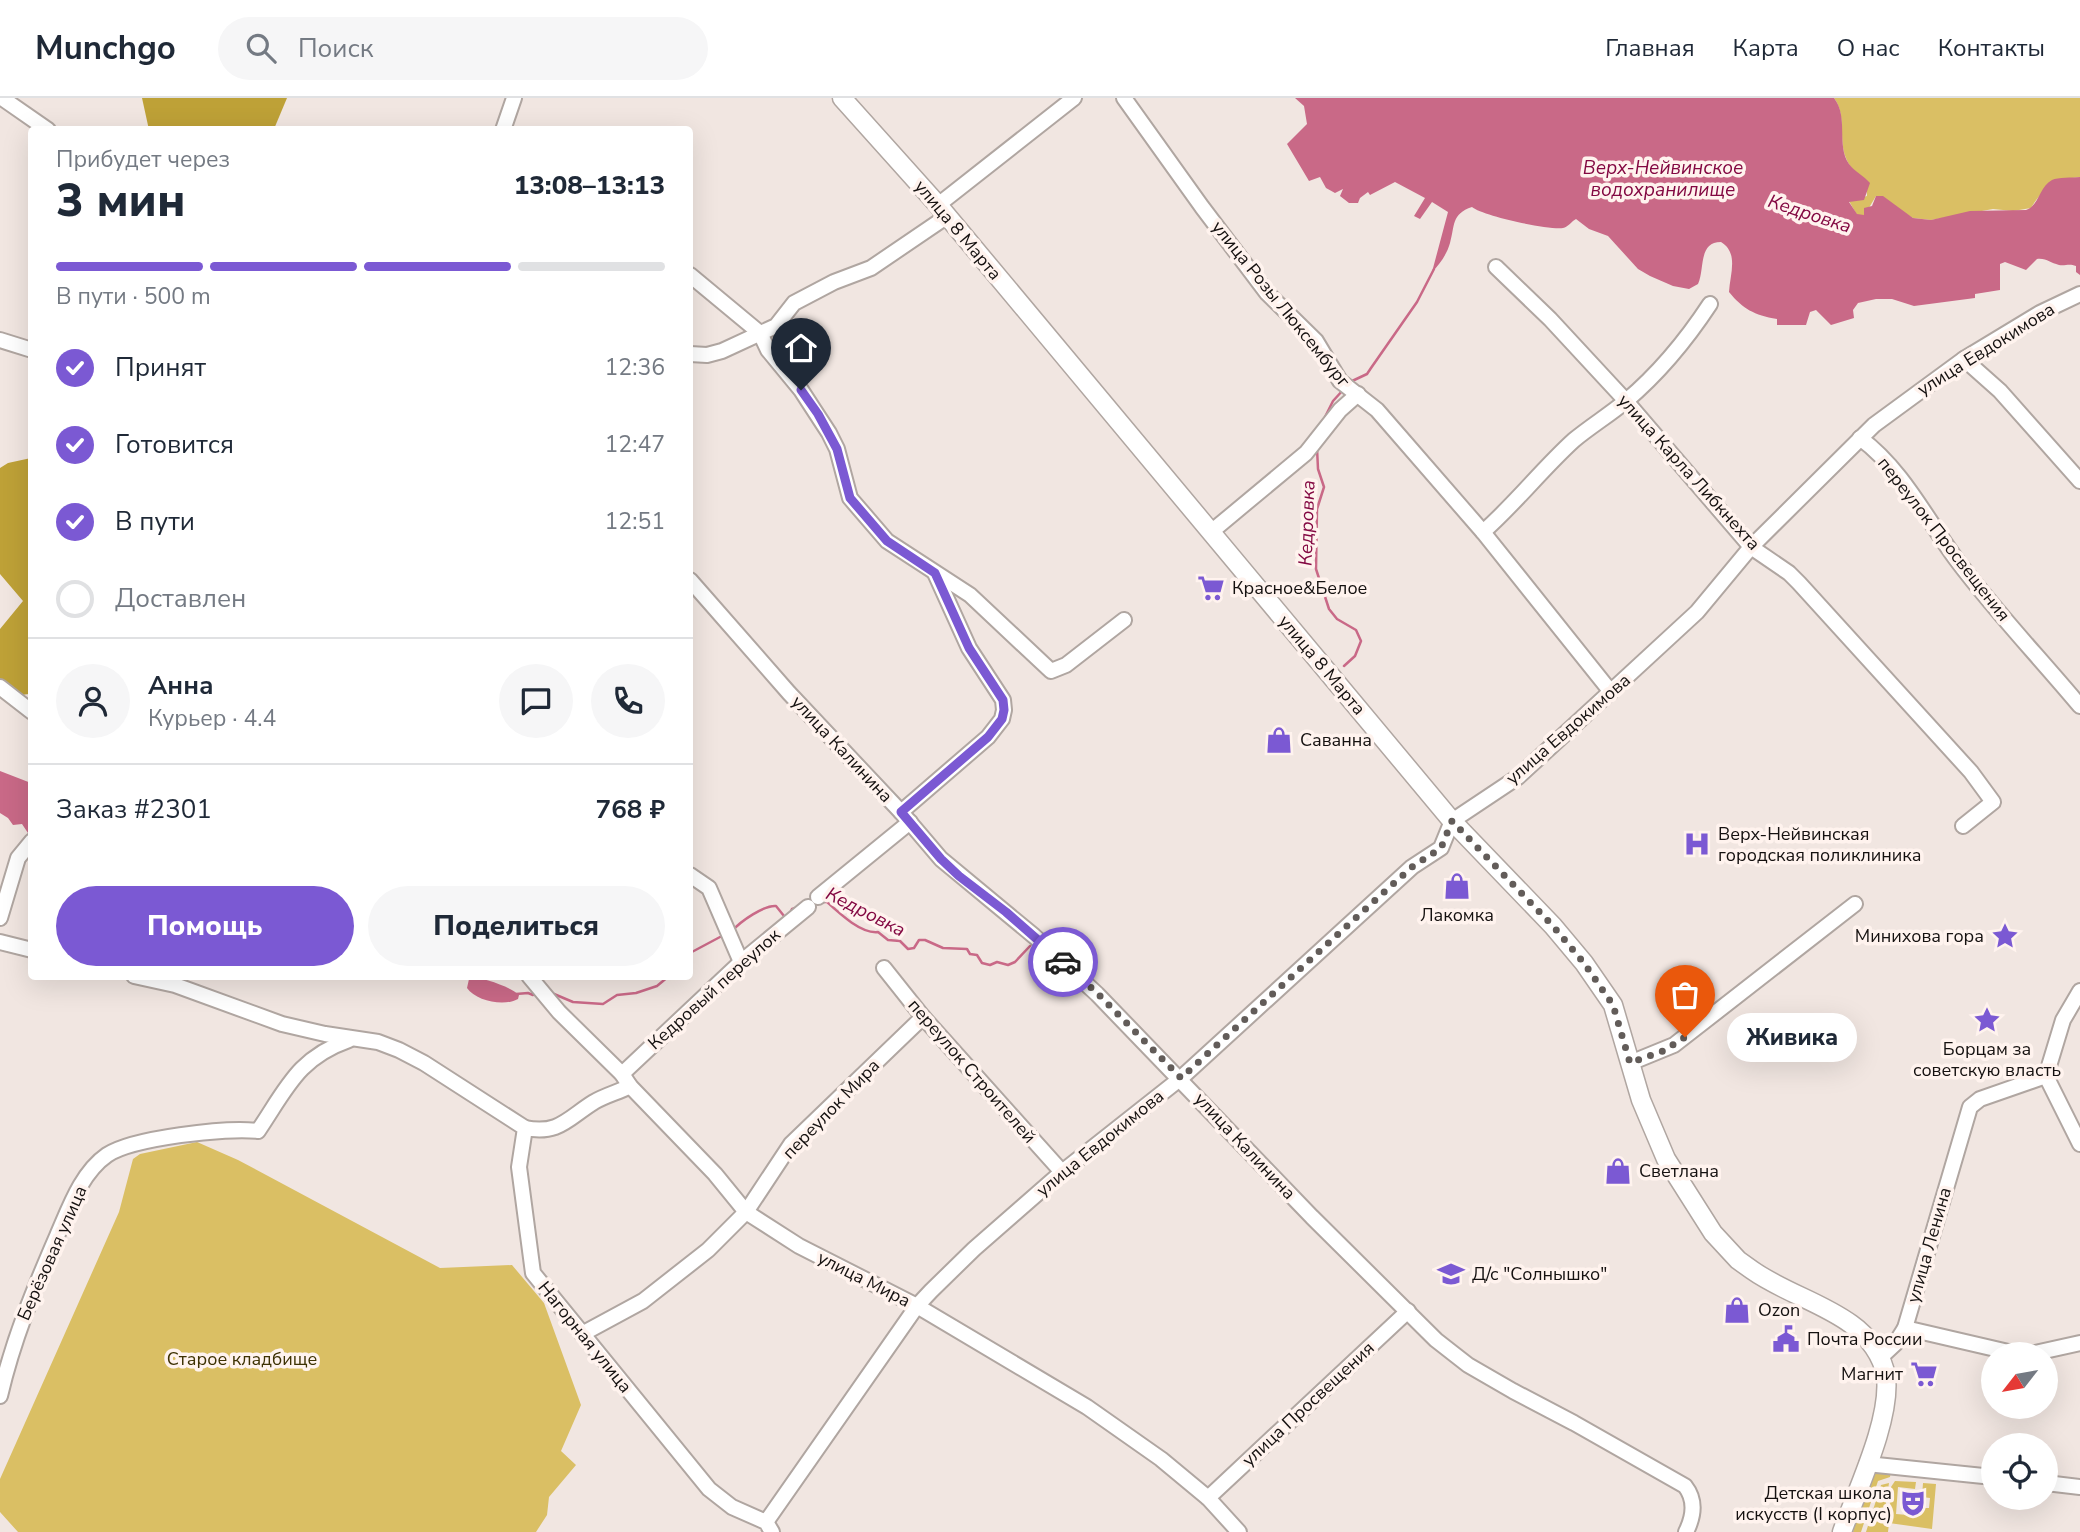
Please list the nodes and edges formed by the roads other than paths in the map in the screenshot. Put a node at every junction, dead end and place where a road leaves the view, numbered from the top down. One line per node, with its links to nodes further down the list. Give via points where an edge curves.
1 (2, 98): 6 (street)
2 (514, 98): 7 (street)
3 (842, 98): 8 (main road, улица 8 Марта)
4 (1074, 98): 8 (street)
5 (1124, 98): 18 (street, улица Розы Люксембург, via 1257,280 1316,341)
6 (42, 126)
7 (504, 126)
8 (942, 211): 13 (street, via 870,268 794,303 776,326); 22 (main road, улица 8 Марта)
9 (1496, 267): 19 (street, улица Карла Либкнехта)
10 (693, 277): 13 (street)
11 (2080, 294): 17 (street, улица Евдокимова)
12 (1710, 304): 19 (street, via 1693,331)
13 (760, 333): 16 (street, via 722,351); 25 (street, via 829,433 850,498 887,541)
14 (0, 340): 15 (street)
15 (28, 349)
16 (693, 354)
17 (1964, 359): 20 (street, улица Евдокимова); 21 (street, via 2000,391)
18 (1351, 389): 22 (street, via 1306,453); 23 (street, улица Розы Люксембург, via 1377,410)
19 (1626, 401): 23 (street, via 1572,442); 24 (street, улица Карла Либкнехта)
20 (1860, 438): 24 (street, улица Евдокимова); 30 (street, переулок Просвещения, via 1895,472 1968,575)
21 (2080, 481)
22 (1211, 532): 33 (main road, улица 8 Марта)
23 (1483, 532): 29 (street, улица Розы Люксембург)
24 (1751, 547): 29 (street, улица Евдокимова, via 1697,612); 34 (street, улица Карла Либкнехта, via 1799,583 1971,772 1993,802)
25 (935, 573): 27 (street, via 970,595 1051,671 1066,665); 32 (street, Кедровый переулок, via 969,648 1003,700 1004,710 988,737)
26 (693, 583): 32 (street, улица Калинина)
27 (1124, 621)
28 (0, 687): 31 (street)
29 (1611, 692): 33 (street, улица Евдокимова, via 1518,777)
30 (2080, 706)
31 (28, 709)
32 (905, 817): 41 (street, Кедровый переулок); 51 (street, улица Калинина, via 941,859 1097,993)
33 (1452, 821): 48 (main road, улица 8 Марта, via 1553,926 1591,974 1613,1005); 51 (street, улица Евдокимова, via 1441,848 1412,867)
34 (1963, 826)
35 (28, 846): 38 (street, via 18,858)
36 (693, 877): 41 (street, via 709,888)
37 (1855, 904): 48 (street, via 1674,1045)
38 (0, 918)
39 (0, 942): 40 (street)
40 (28, 949)
41 (741, 962): 49 (street, Кедровый переулок)
42 (884, 968): 46 (street, переулок Строителей)
43 (152, 980): 47 (street, via 282,1024)
44 (533, 980): 49 (street, улица Мира)
45 (2080, 991): 50 (street, via 2063,1020)
46 (923, 1017): 55 (street, переулок Строителей); 56 (street, переулок Мира, via 791,1144)
47 (352, 1039): 53 (street, via 399,1050); 65 (street, Берёзовая улица, via 323,1050 299,1070 258,1131 233,1129 166,1138 115,1150 95,1166 74,1200 30,1296)
48 (1630, 1063): 64 (main road, улица 8 Марта, via 1666,1159 1724,1247 1764,1279 1852,1324)
49 (622, 1073): 52 (street, улица Мира)
50 (2046, 1076): 54 (street); 59 (street, улица Ленина, via 1980,1099 1968,1112)
51 (1181, 1078): 55 (street, улица Евдокимова); 58 (street, улица Калинина)
52 (630, 1086): 53 (street, via 596,1101 558,1127); 56 (street, улица Мира)
53 (525, 1128): 60 (street, Нагорная улица, via 519,1167 533,1273)
54 (2080, 1144)
55 (1062, 1172): 57 (street, улица Евдокимова)
56 (746, 1212): 57 (street, улица Мира, via 799,1246); 60 (street, переулок Мира, via 708,1250 643,1301)
57 (917, 1306): 70 (street, улица Мира, via 1087,1407); 71 (street, улица Евдокимова)
58 (1408, 1311): 70 (street, улица Просвещения); 73 (street, улица Калинина, via 1468,1365 1679,1481 1689,1492 1693,1508)
59 (1905, 1328): 62 (street); 64 (street, улица Ленина)
60 (582, 1334): 71 (street, Нагорная улица, via 709,1489)
61 (2080, 1343): 63 (street)
62 (1981, 1346)
63 (2058, 1348)
64 (1880, 1358): 66 (main road, via 1886,1377 1885,1399)
65 (0, 1396)
66 (1867, 1464): 67 (street); 74 (main road)
67 (1981, 1476)
68 (2058, 1484): 69 (street)
69 (2080, 1487)
70 (1208, 1497): 72 (street, улица Мира)
71 (769, 1527)
72 (1239, 1532)
73 (1686, 1532)
74 (1843, 1532)

